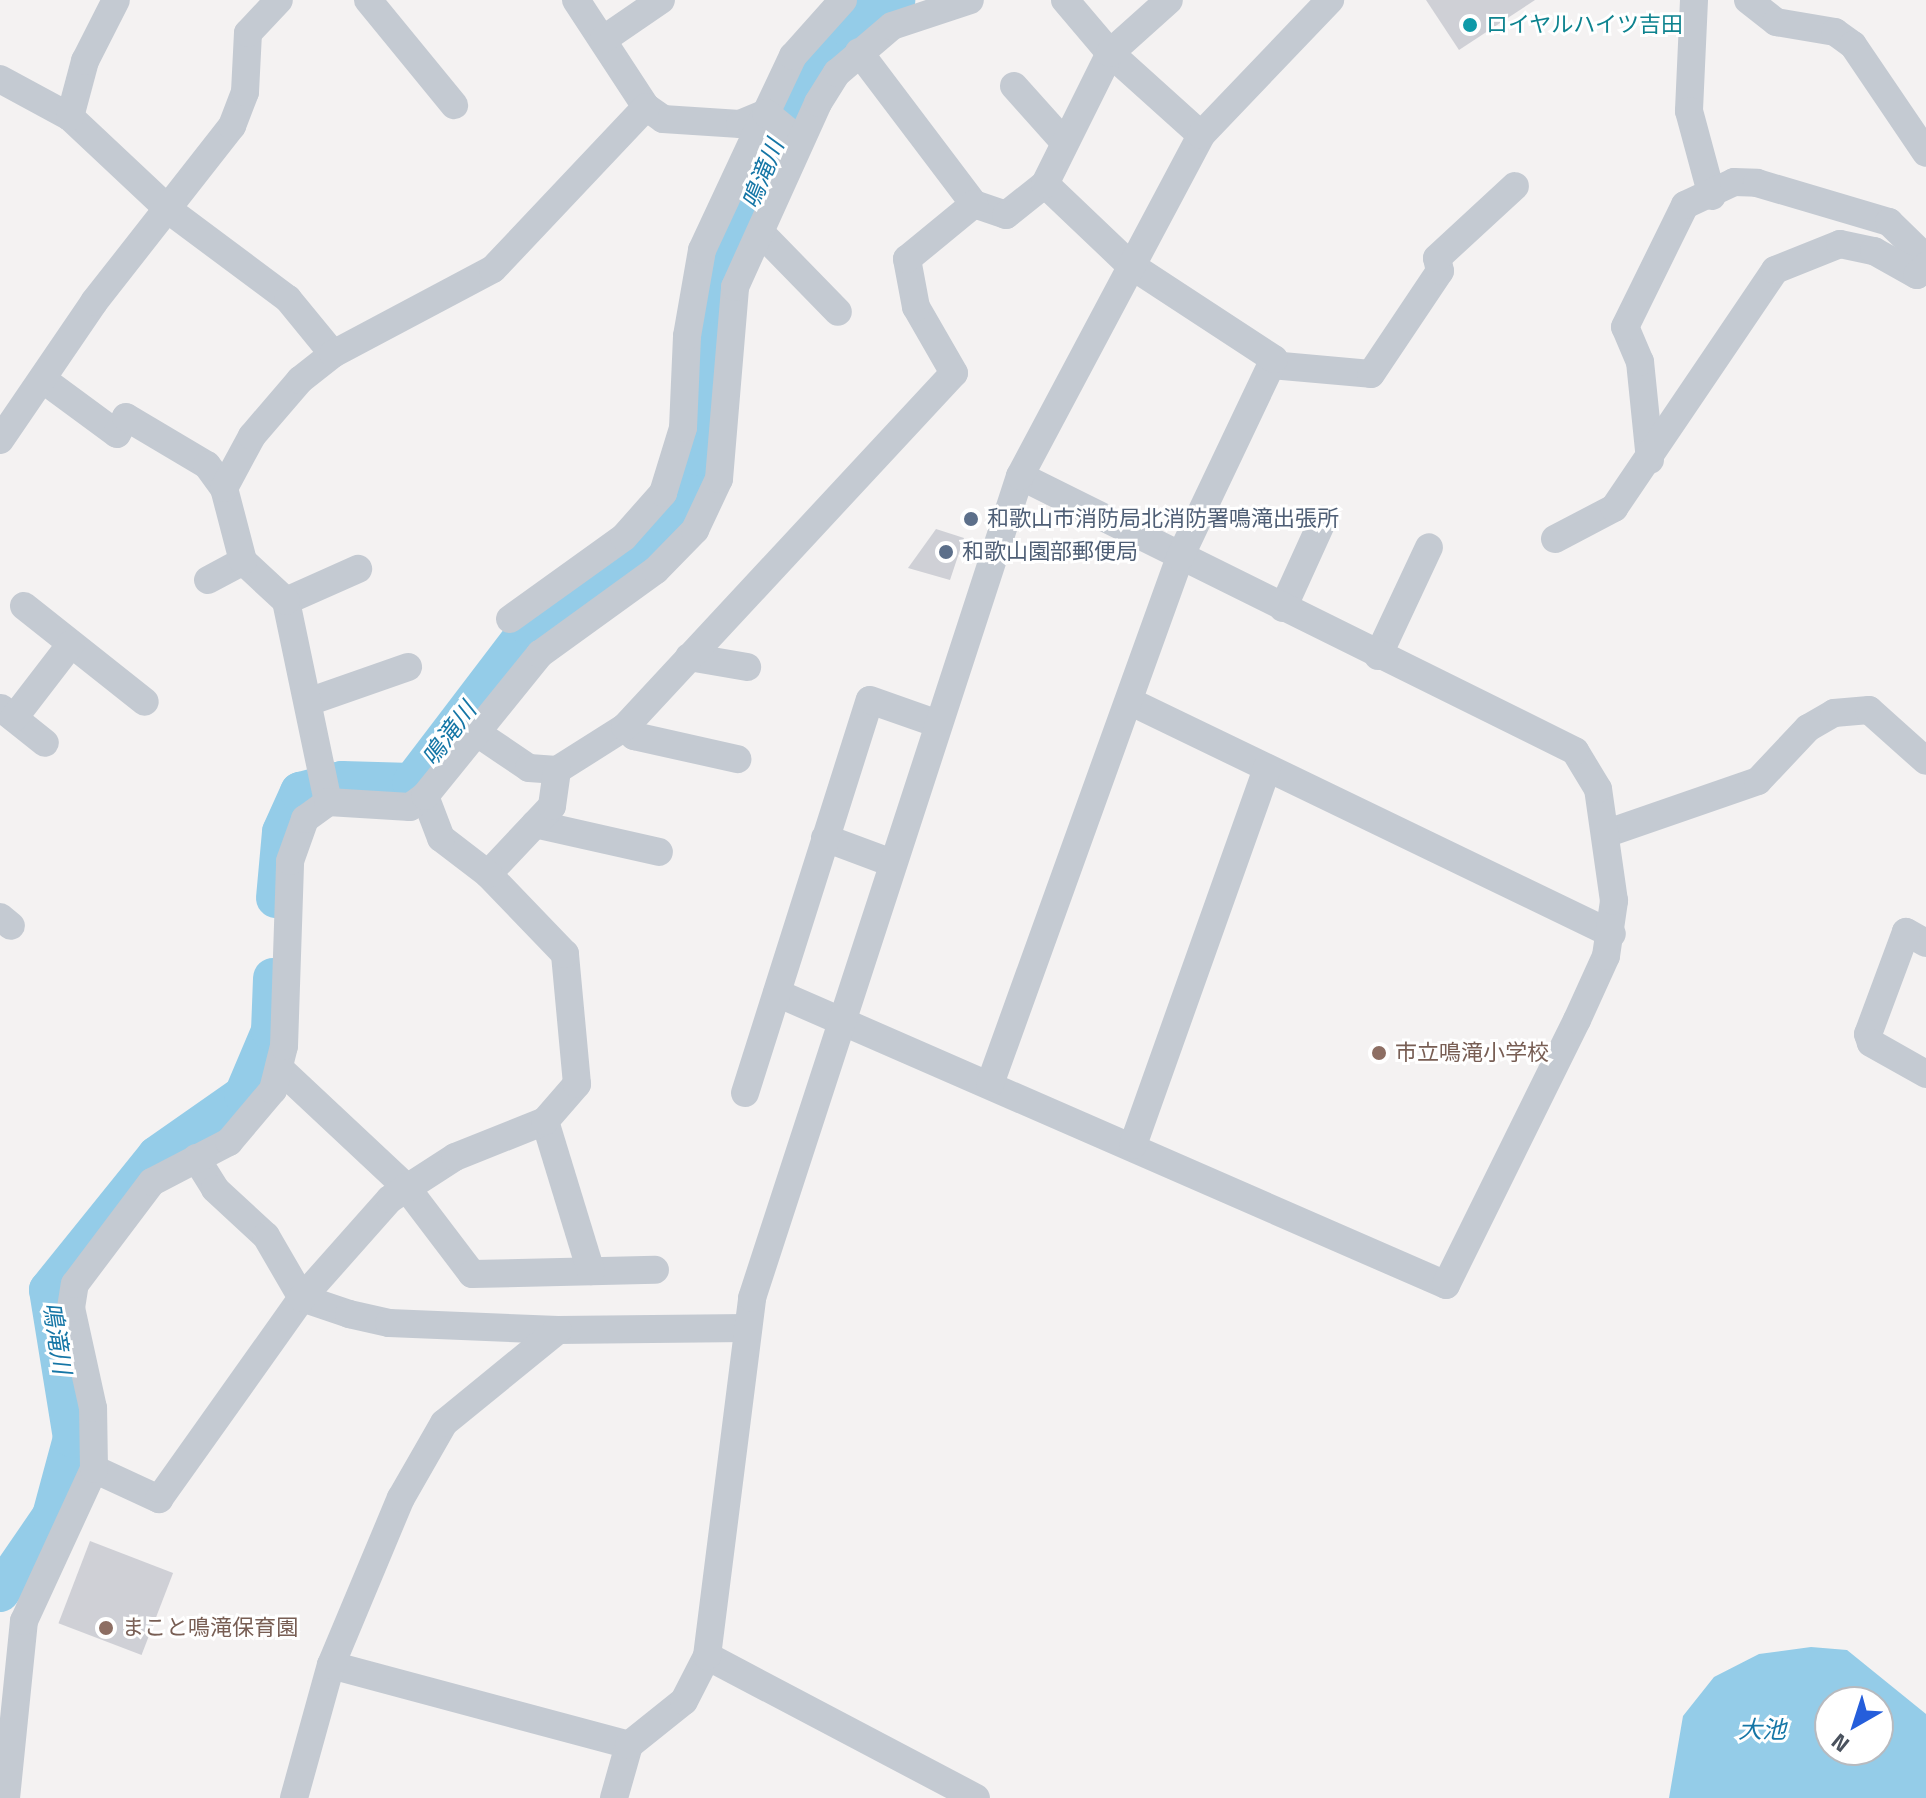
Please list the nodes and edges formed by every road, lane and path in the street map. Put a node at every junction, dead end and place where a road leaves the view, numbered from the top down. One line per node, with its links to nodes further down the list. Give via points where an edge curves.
1 (116, 0): 20 (street, via 85,61)
2 (279, 0): 29 (street, via 248,33 245,92 232,126)
3 (368, 0): 18 (street)
4 (576, 0): 13 (street)
5 (661, 0): 13 (street)
6 (843, 0): 21 (street, via 799,47)
7 (970, 0): 14 (street, via 892,26)
8 (1065, 0): 15 (street)
9 (1169, 0): 15 (street)
10 (1330, 0): 22 (street)
11 (1694, 0): 27 (street, via 1689,111)
12 (1748, 0): 24 (street, via 1776,22 1835,32 1853,45)
13 (604, 39): 19 (street)
14 (859, 52): 21 (street); 28 (street)
15 (1110, 53): 22 (street); 23 (street)
16 (0, 79): 20 (street)
17 (1014, 86): 23 (street)
18 (454, 105)
19 (646, 107): 21 (street, via 663,119); 34 (street, via 493,269)
20 (70, 117): 29 (street)
21 (782, 126): 30 (street); 51 (street, via 702,250 687,336 683,428 663,493 624,537)
22 (1201, 135): 31 (street)
23 (1065, 143): 25 (street)
24 (1926, 153)
25 (1045, 184): 28 (street, via 1006,215); 31 (street)
26 (1515, 186): 35 (street, via 1437,258 1440,271 1371,374)
27 (1712, 196): 32 (street, via 1734,182 1757,183 1889,222); 38 (street, via 1685,205 1625,327 1640,362)
28 (974, 204): 54 (street, via 907,259 916,307 954,373)
29 (170, 211): 34 (street, via 288,299); 36 (street, via 94,302)
30 (761, 233): 33 (street); 63 (street, via 735,287 719,479 695,530 656,570 540,654)
31 (1129, 264): 35 (street, via 1274,359); 39 (street)
32 (1924, 273): 38 (street, via 1874,251 1840,244 1775,270)
33 (838, 312)
34 (333, 354): 40 (street, via 252,436)
35 (1271, 365): 44 (street)
36 (45, 381): 37 (street); 40 (street, via 117,434 126,417 207,465)
37 (0, 440)
38 (1650, 460): 42 (street, via 1614,508)
39 (1020, 476): 44 (street); 61 (street)
40 (224, 488): 45 (street)
41 (1323, 520): 50 (street)
42 (1555, 539)
43 (1429, 547): 53 (street)
44 (1180, 557): 50 (street); 57 (street)
45 (243, 561): 47 (street); 48 (street)
46 (358, 569): 48 (street)
47 (208, 580)
48 (286, 601): 59 (street)
49 (24, 606): 52 (street)
50 (1283, 608): 53 (street)
51 (510, 619)
52 (71, 644): 58 (street); 60 (street)
53 (1378, 656): 72 (street, via 1575,751 1598,789)
54 (689, 657): 56 (street); 62 (street)
55 (408, 667): 59 (street)
56 (747, 667)
57 (1129, 701): 67 (street); 83 (street)
58 (145, 702)
59 (308, 702): 69 (street)
60 (7, 713): 64 (street)
61 (938, 724): 73 (street, via 870,700); 75 (street)
62 (625, 727): 65 (street, via 634,736); 68 (street)
63 (480, 735): 68 (street, via 529,768); 70 (street)
64 (45, 743)
65 (737, 759)
66 (1926, 761): 72 (street, via 1869,710 1834,713 1808,728 1758,781)
67 (1267, 768): 77 (street); 86 (street)
68 (557, 770): 71 (street, via 552,806)
69 (326, 789): 70 (street, via 410,807); 81 (street, via 305,819 290,861)
70 (425, 796): 76 (street, via 441,838)
71 (535, 824): 74 (street); 76 (street)
72 (1605, 834): 77 (street)
73 (825, 838): 75 (street); 79 (street)
74 (659, 852)
75 (892, 863): 80 (street)
76 (488, 874): 85 (street, via 565,954 577,1084)
77 (1612, 934): 86 (street, via 1446,1285)
78 (1926, 943): 82 (street, via 1906,932 1868,1034 1871,1043)
79 (777, 993): 80 (street); 84 (street)
80 (841, 1020): 83 (street); 92 (street)
81 (280, 1069): 87 (street, via 251,1123); 88 (street)
82 (1926, 1074)
83 (990, 1084): 86 (street)
84 (745, 1093)
85 (545, 1121): 88 (street, via 504,1133); 90 (street)
86 (1133, 1145)
87 (196, 1158): 91 (street, via 215,1189 266,1236); 94 (street, via 152,1182 75,1284 71,1308 93,1408)
88 (406, 1187): 90 (street, via 472,1274); 91 (street)
89 (655, 1270): 90 (street)
90 (591, 1271)
91 (302, 1298): 93 (street, via 389,1323); 94 (street, via 159,1499)
92 (747, 1328): 93 (street); 96 (street)
93 (558, 1330): 97 (street, via 444,1423 401,1498)
94 (94, 1469): 95 (street)
95 (12, 1620): 99 (street)
96 (707, 1656): 98 (street, via 684,1701); 102 (street)
97 (331, 1665): 98 (street); 100 (street)
98 (629, 1745): 101 (street)
99 (6, 1798)
100 (294, 1798)
101 (614, 1798)
102 (976, 1798)

